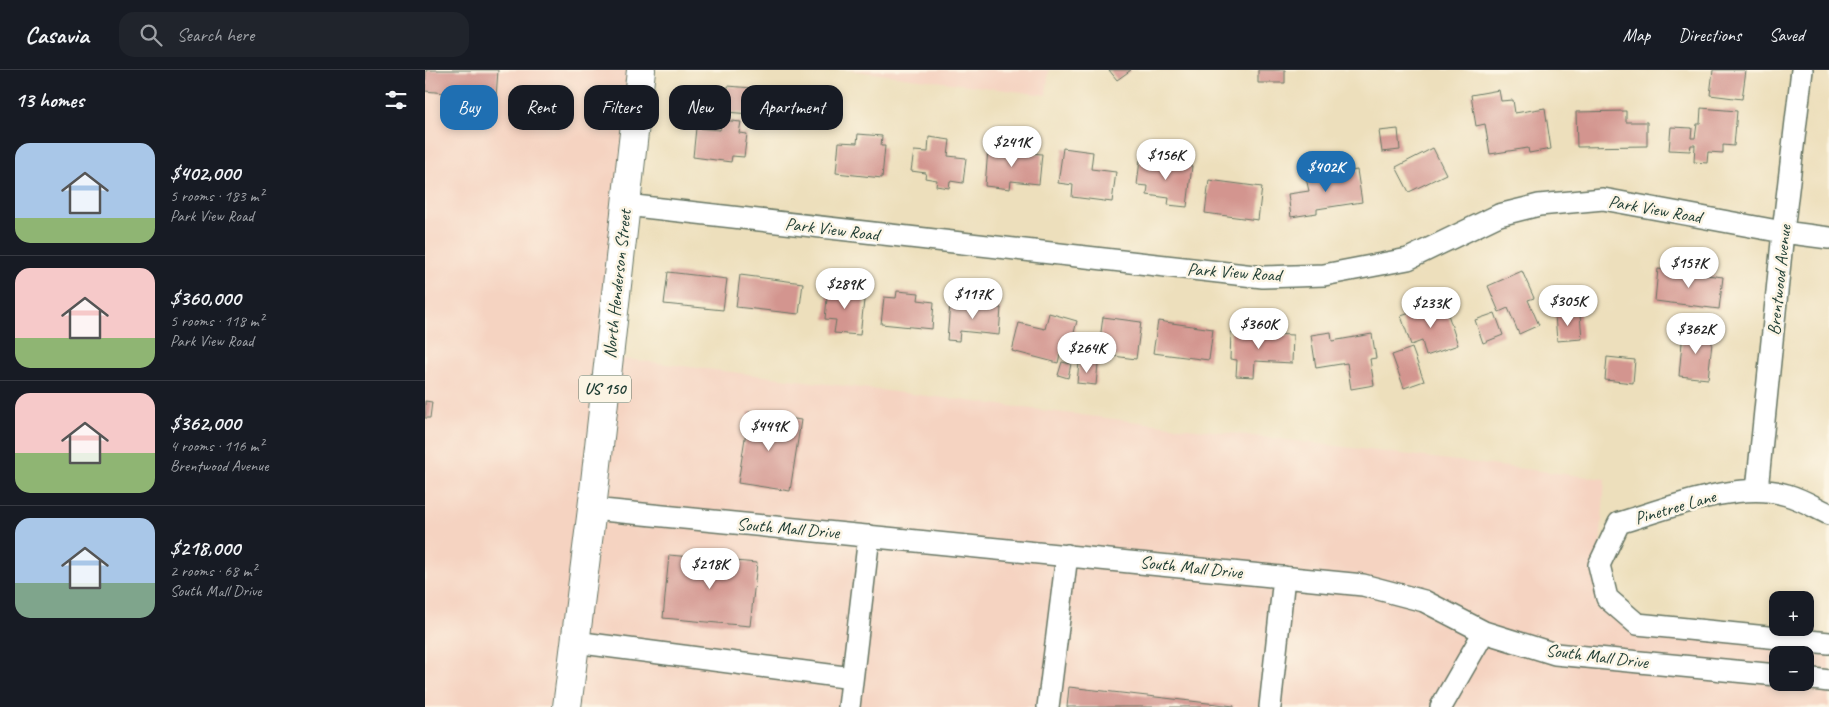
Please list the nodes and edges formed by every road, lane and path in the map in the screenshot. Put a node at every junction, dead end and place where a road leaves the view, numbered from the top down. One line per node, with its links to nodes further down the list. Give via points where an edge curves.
1 (641, 70): 3 (main road, North Henderson Street / US 150)
2 (1802, 70): 4 (street, Brentwood Avenue)
3 (626, 205): 4 (street, Park View Road, via 1263,277 1324,275 1408,259 1499,215 1539,205 1603,199); 7 (main road, North Henderson Street / US 150)
4 (1783, 232): 5 (street, Park View Road); 6 (street, Brentwood Avenue)
5 (1829, 238)
6 (1757, 490): 8 (street, Pinetree Lane, via 1787,494); 14 (street, Pinetree Lane, via 1723,492 1619,523 1599,565 1607,598 1637,624)
7 (592, 509): 9 (street, South Mall Drive); 13 (main road, North Henderson Street / US 150)
8 (1829, 514)
9 (869, 536): 10 (street, South Mall Drive); 16 (street)
10 (1067, 554): 11 (street, South Mall Drive); 21 (street)
11 (1284, 577): 12 (street, South Mall Drive, via 1363,585 1424,601); 22 (street)
12 (1484, 632): 15 (street, South Mall Drive, via 1555,654); 23 (street)
13 (575, 642): 16 (street); 19 (main road, North Henderson Street / US 150)
14 (1829, 643)
15 (1769, 675)
16 (852, 678): 20 (street)
17 (1814, 679): 18 (street)
18 (1829, 681)
19 (567, 707)
20 (849, 707)
21 (1048, 707)
22 (1270, 707)
23 (1441, 707)

